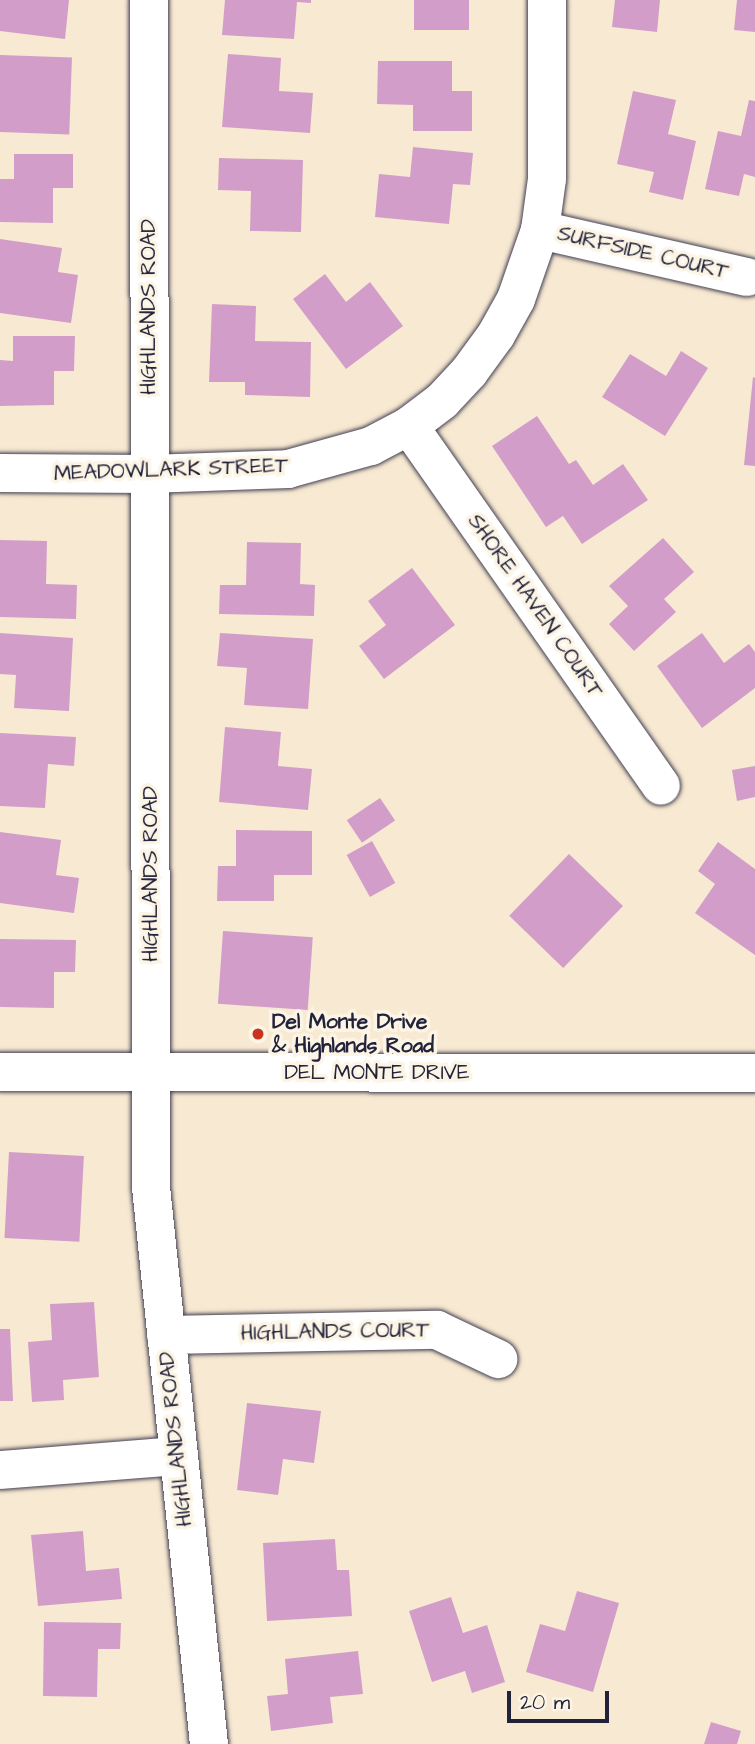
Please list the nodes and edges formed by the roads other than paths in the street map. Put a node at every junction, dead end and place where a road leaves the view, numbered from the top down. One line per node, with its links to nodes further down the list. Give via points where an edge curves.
1 (149, 0): 7 (street, HIGHLANDS ROAD)
2 (547, 0): 3 (street, MEADOWLARK STREET, via 547,179)
3 (540, 230): 4 (street, SURFSIDE COURT); 5 (street, MEADOWLARK STREET, via 516,299 496,335 442,401)
4 (747, 277)
5 (409, 426): 7 (street, MEADOWLARK STREET, via 371,446 288,469); 8 (street, SHORE HAVEN COURT)
6 (0, 473): 7 (street, MEADOWLARK STREET)
7 (148, 474): 9 (street, HIGHLANDS ROAD)
8 (661, 786)
9 (152, 1071): 10 (street, DEL MONTE DRIVE); 11 (street, DEL MONTE DRIVE); 12 (street, HIGHLANDS ROAD, via 151,1187)
10 (0, 1072)
11 (755, 1073)
12 (166, 1335): 13 (street, HIGHLANDS COURT, via 437,1330); 14 (street, HIGHLANDS ROAD)
13 (498, 1359)
14 (177, 1456): 15 (street); 16 (street, HIGHLANDS ROAD)
15 (0, 1470)
16 (209, 1744)

